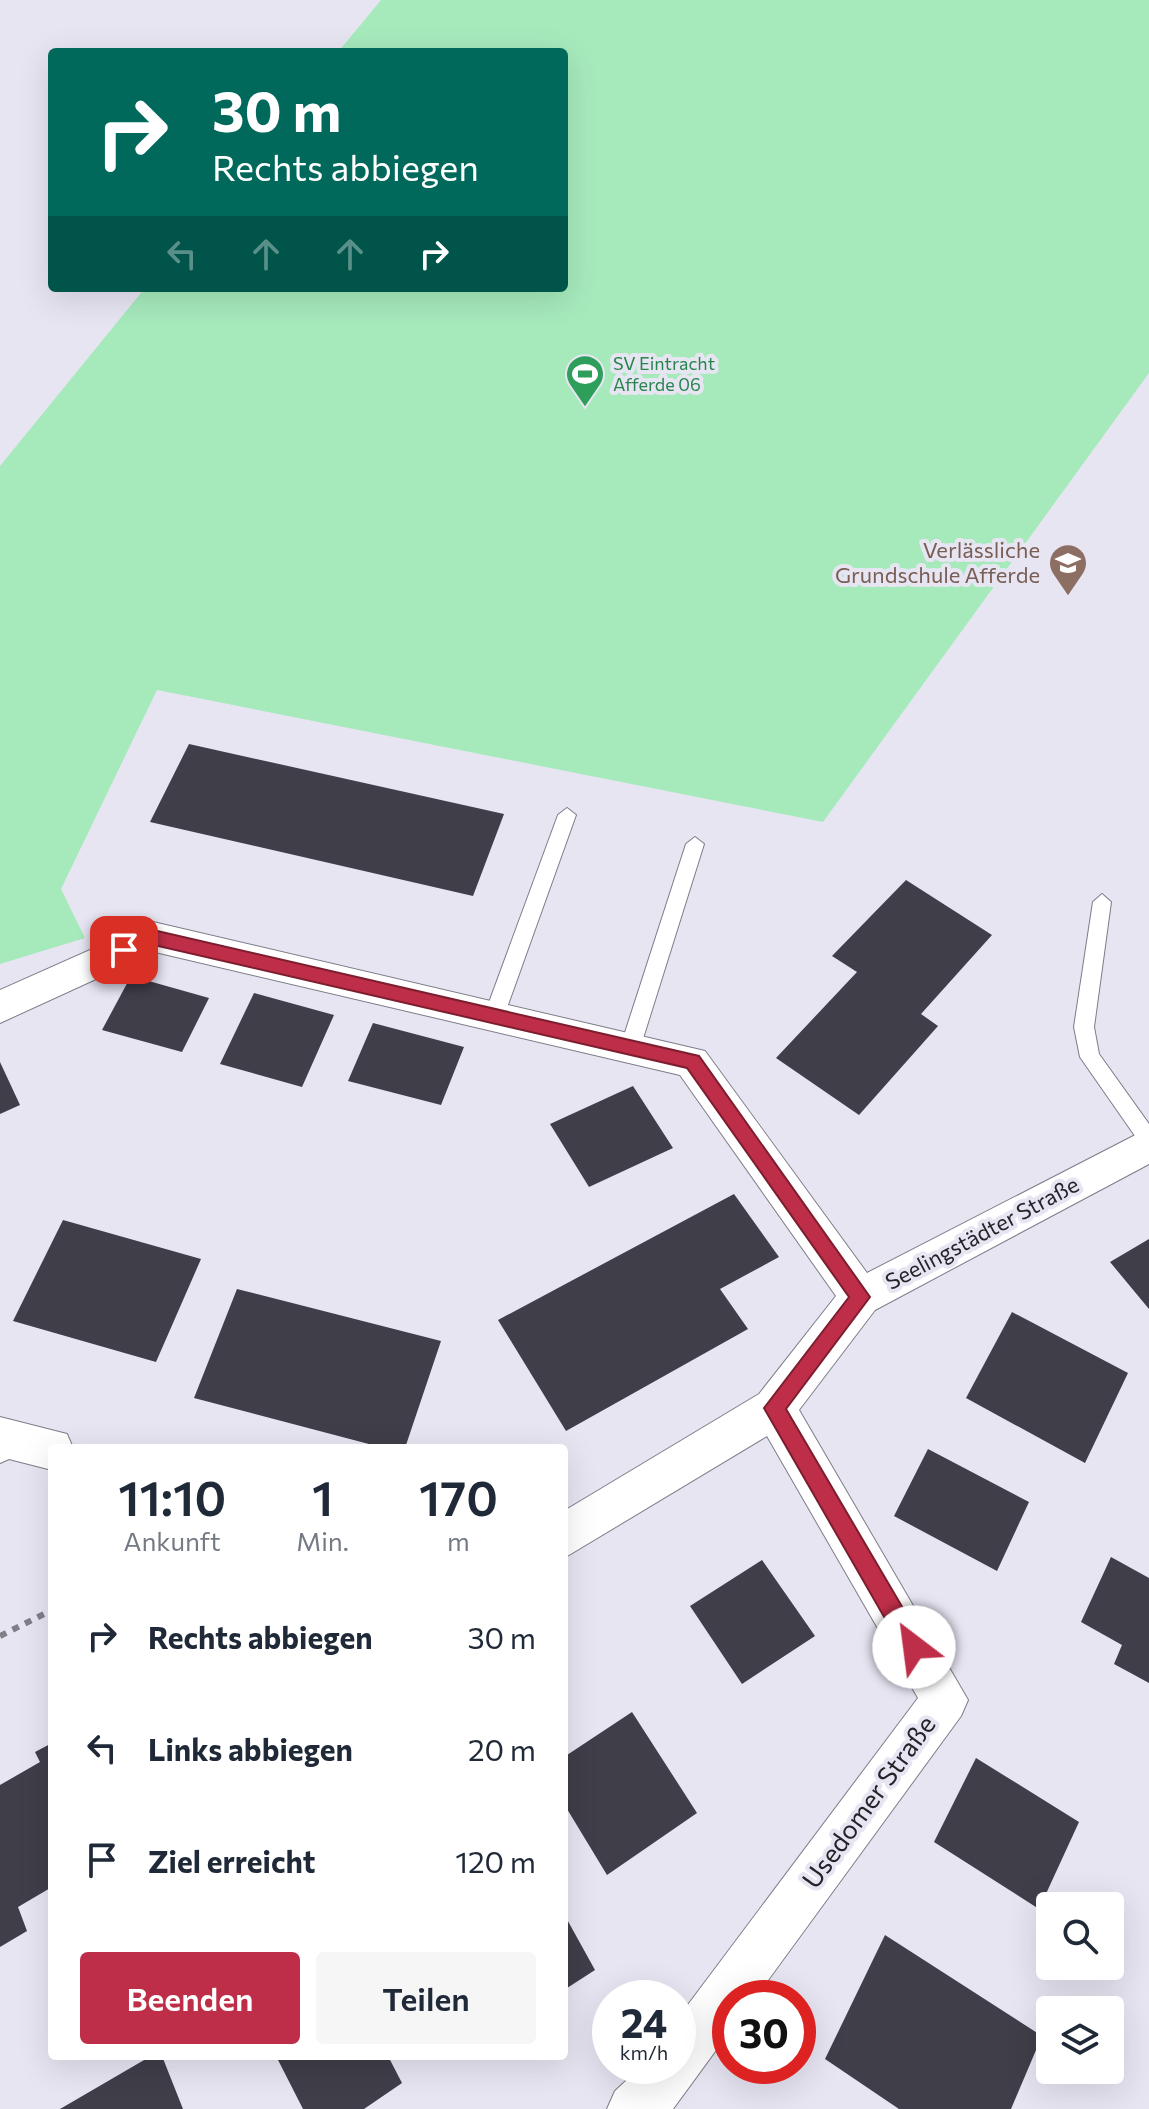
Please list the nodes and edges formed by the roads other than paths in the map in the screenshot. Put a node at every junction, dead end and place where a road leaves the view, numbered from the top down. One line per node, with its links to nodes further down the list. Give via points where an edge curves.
1 (567, 815): 5 (lane)
2 (695, 844): 6 (lane)
3 (1102, 902): 7 (lane, via 1084,1027 1090,1057)
4 (0, 1007): 5 (street, via 153,937)
5 (494, 1016): 6 (street)
6 (630, 1048): 8 (street, via 692,1062)
7 (1149, 1142): 8 (street, Seelingstädter Straße)
8 (860, 1297): 9 (street, Seelingstädter Straße)
9 (774, 1408): 12 (street, Seelingstädter Straße); 13 (street, Usedomer Straße, via 945,1700)
10 (1, 1438): 11 (street)
11 (48, 1448)
12 (568, 1534)
13 (696, 2036)
14 (660, 2084): 15 (street)
15 (633, 2109)

